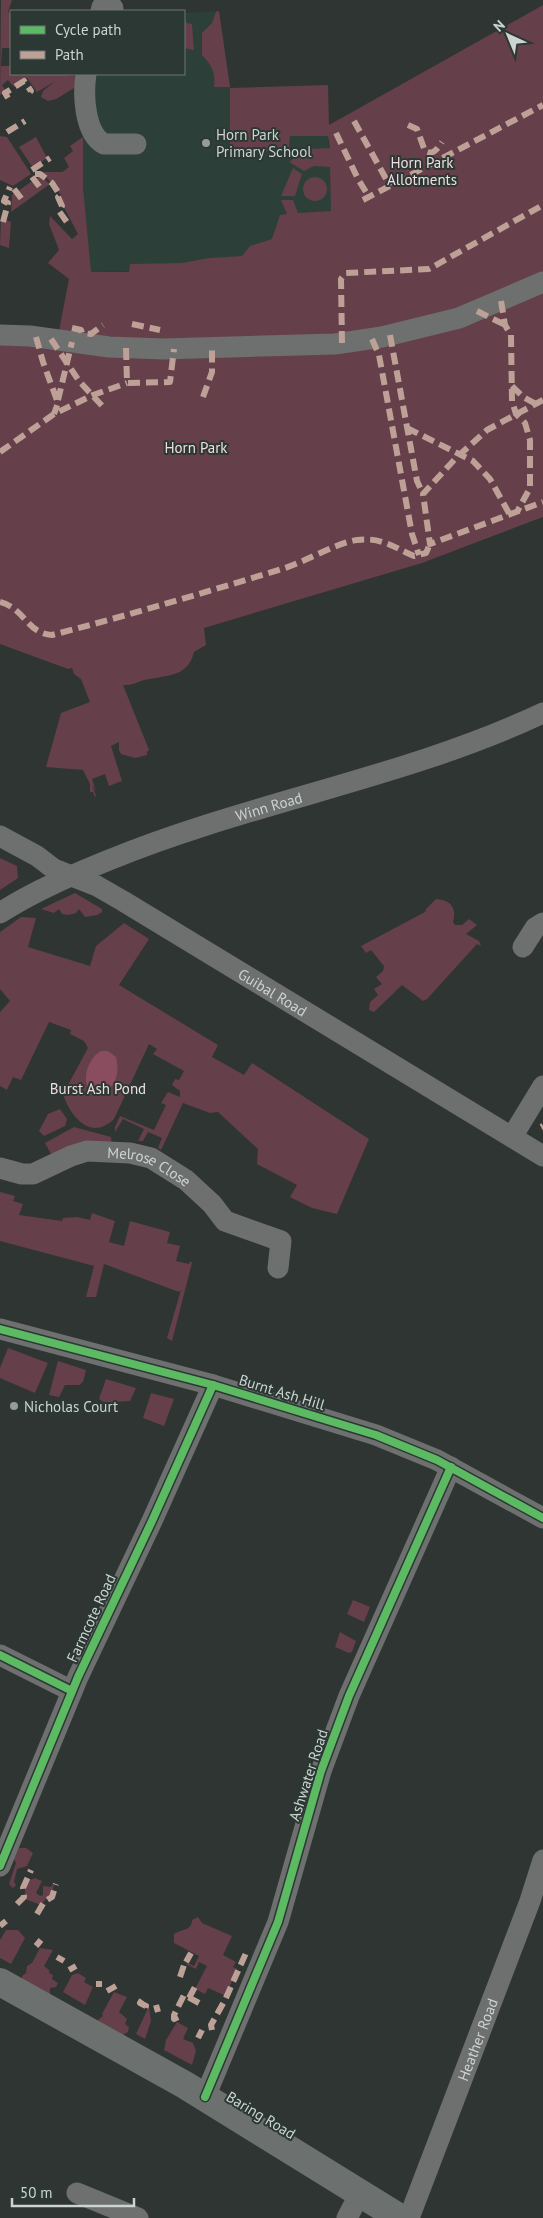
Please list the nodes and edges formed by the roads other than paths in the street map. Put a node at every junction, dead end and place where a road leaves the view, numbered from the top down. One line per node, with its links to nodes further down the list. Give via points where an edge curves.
1 (86, 75): 2 (street, via 88,123 92,133 104,144)
2 (136, 144)
3 (543, 282): 4 (street, via 459,318 382,337 335,344 164,349 109,347)
4 (0, 335)
5 (543, 713): 7 (street, Winn Road, via 430,757 145,845)
6 (0, 836): 7 (street, Guibal Road, via 54,869)
7 (73, 875): 8 (street, Winn Road); 12 (street, Guibal Road, via 123,901)
8 (0, 913)
9 (543, 923): 10 (street, via 535,928)
10 (523, 947)
11 (543, 1086): 12 (street)
12 (512, 1137): 13 (street, Guibal Road)
13 (543, 1156)
14 (0, 1168): 15 (street, Melrose Close, via 33,1174 87,1152 130,1153 151,1158 186,1180 225,1221 283,1233)
15 (278, 1268)
16 (1, 1332): 17 (street, Burnt Ash Hill)
17 (213, 1385): 18 (street, Burnt Ash Hill, via 376,1436); 21 (street, Farmcote Road)
18 (451, 1467): 19 (street, Burnt Ash Hill); 25 (street, Ashwater Road, via 349,1696 321,1771 280,1915)
19 (543, 1518)
20 (0, 1655): 21 (street)
21 (72, 1691): 23 (street, Farmcote Road)
22 (543, 1860): 31 (street, Heather Road)
23 (0, 1866)
24 (0, 1982): 25 (main road, Baring Road)
25 (205, 2097): 27 (main road, Baring Road)
26 (77, 2193): 28 (street)
27 (360, 2193): 29 (street); 30 (main road, Baring Road)
28 (138, 2218)
29 (347, 2218)
30 (400, 2218)
31 (409, 2218)

